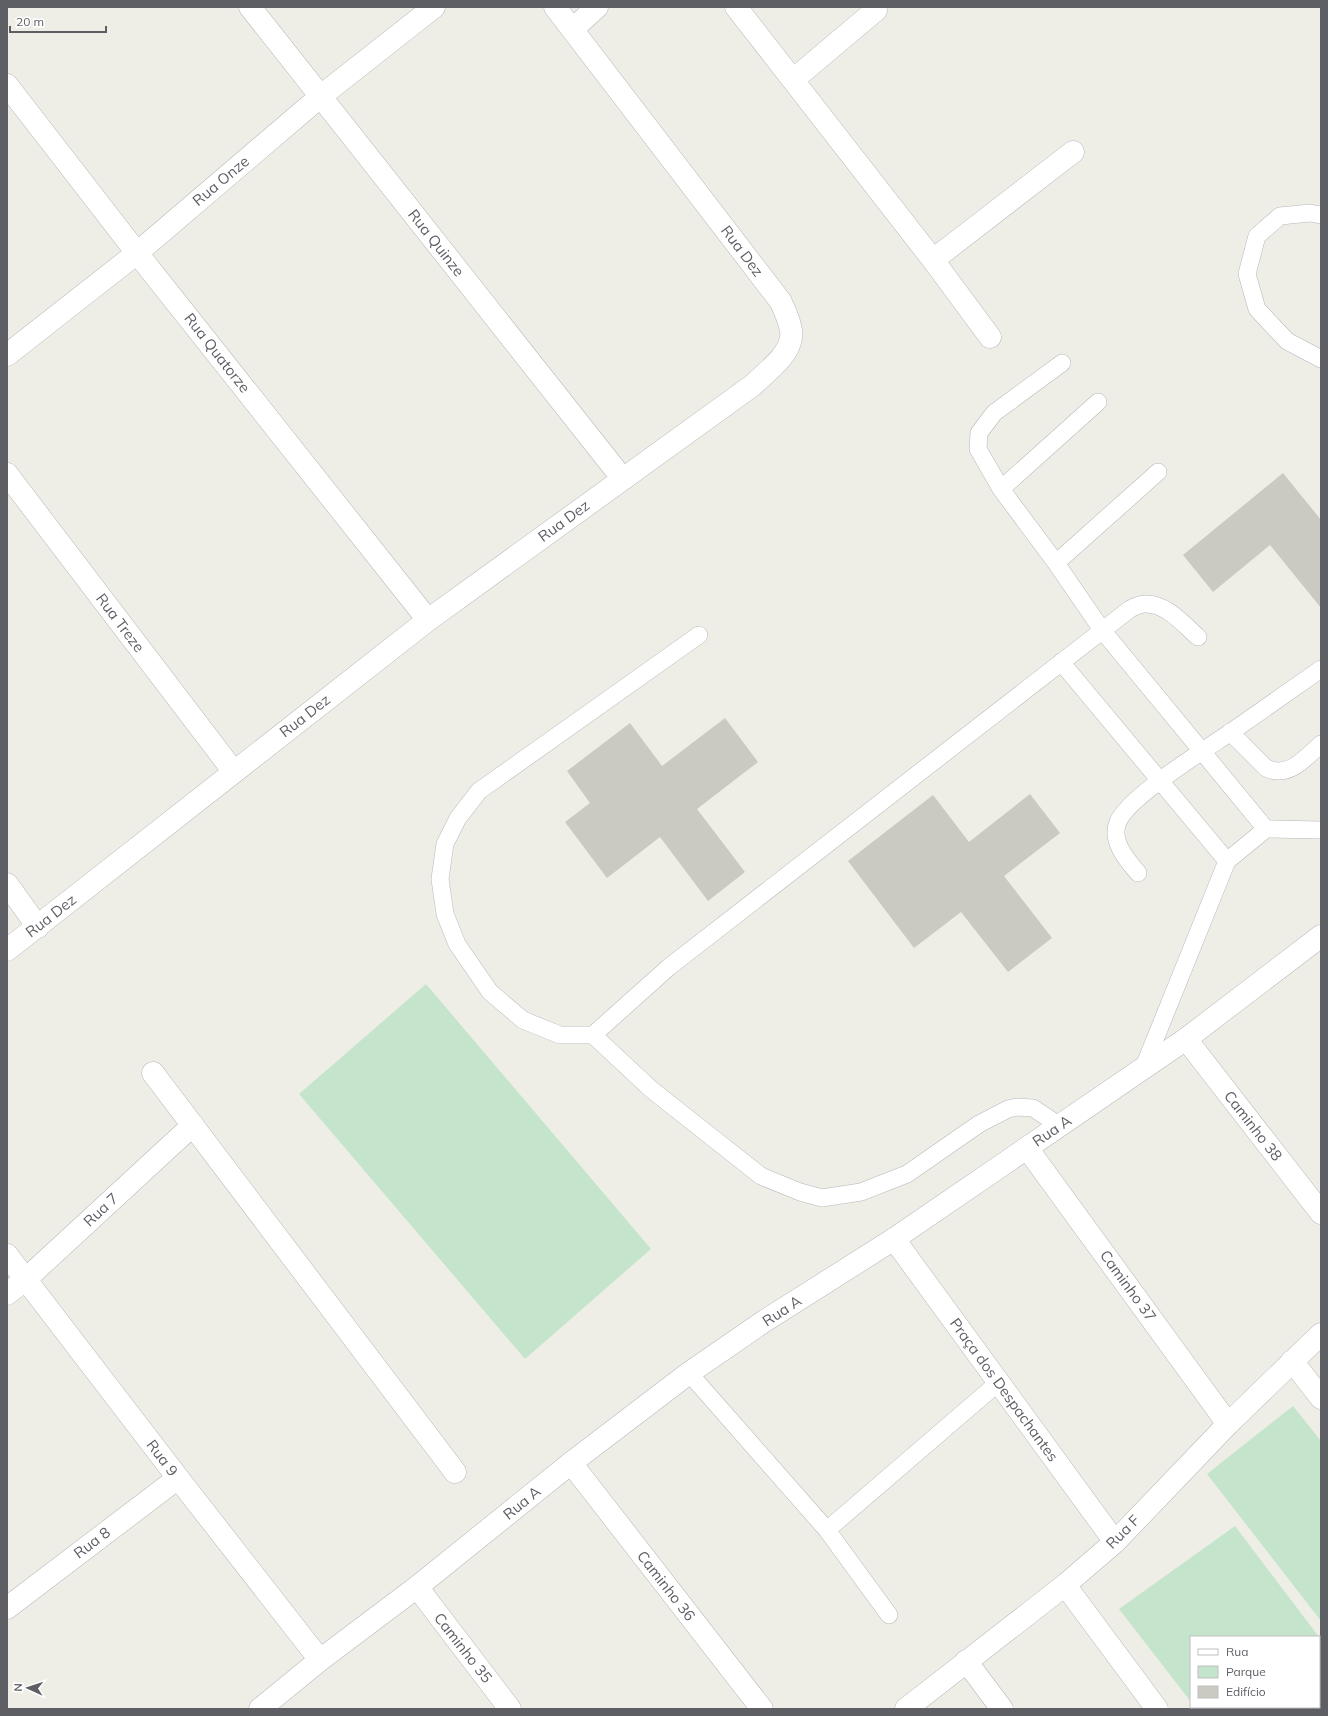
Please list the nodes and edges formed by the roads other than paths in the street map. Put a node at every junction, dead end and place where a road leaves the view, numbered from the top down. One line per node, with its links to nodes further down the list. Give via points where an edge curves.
1 (250, 7): 10 (street, Rua Quinze)
2 (434, 7): 10 (street, Rua Onze)
3 (555, 7): 7 (street, Rua Dez)
4 (597, 7): 7 (street)
5 (736, 7): 8 (street)
6 (876, 10): 8 (street)
7 (573, 29): 22 (street, Rua Dez, via 781,302 788,318 791,338 782,357 753,385)
8 (793, 80): 14 (street)
9 (7, 85): 13 (street, Rua Quatorze)
10 (321, 96): 13 (street, Rua Onze); 22 (street, Rua Quinze)
11 (1073, 152): 14 (street)
12 (1321, 215): 17 (lane, via 1310,213 1280,216 1257,236 1247,274 1256,309 1287,341)
13 (137, 253): 16 (street, Rua Onze); 25 (street, Rua Quatorze)
14 (933, 260): 15 (street)
15 (990, 337)
16 (7, 355)
17 (1321, 359)
18 (1062, 364): 23 (lane, via 994,413 979,433 978,449)
19 (1098, 402): 23 (lane)
20 (1158, 472): 24 (lane)
21 (7, 474): 34 (street, Rua Treze)
22 (622, 478): 25 (street, Rua Dez)
23 (1001, 489): 24 (lane)
24 (1056, 563): 26 (lane)
25 (428, 620): 34 (street, Rua Dez)
26 (1102, 630): 28 (lane, via 1130,609 1143,604 1154,604 1168,611); 29 (lane); 33 (lane)
27 (699, 634): 44 (lane, via 479,791 458,818 445,844 440,879 446,914 457,944 490,992 523,1020 560,1035)
28 (1198, 637)
29 (1061, 662): 35 (lane); 44 (lane, via 669,967)
30 (1321, 669): 31 (lane)
31 (1230, 732): 32 (lane, via 1266,768 1273,771 1290,769); 33 (lane)
32 (1321, 744)
33 (1201, 752): 35 (lane); 36 (lane)
34 (234, 772): 41 (street, Rua Dez)
35 (1161, 780): 38 (lane); 39 (lane, via 1128,807 1117,823 1116,834 1120,848)
36 (1266, 829): 37 (lane); 38 (lane)
37 (1321, 830)
38 (1227, 860): 46 (lane)
39 (1138, 873)
40 (7, 884): 41 (street)
41 (38, 927): 43 (street, Rua Dez)
42 (1321, 936): 45 (street, Rua A)
43 (7, 950)
44 (593, 1035): 49 (lane, via 652,1090 761,1176 822,1198 861,1192 907,1174 979,1124 1008,1109 1033,1108)
45 (1186, 1039): 46 (street, Rua A); 51 (street, Caminho 38)
46 (1143, 1068): 49 (street, Rua A)
47 (153, 1073): 48 (street)
48 (193, 1125): 54 (street, Rua 7); 63 (street)
49 (1060, 1126): 50 (street, Rua A)
50 (1028, 1148): 52 (street, Rua A); 61 (street, Caminho 37)
51 (1321, 1213)
52 (894, 1239): 58 (street, Rua A, via 763,1322); 59 (street, Praça dos Despachantes)
53 (7, 1255): 54 (street, Rua 9)
54 (26, 1279): 55 (street, Rua 7); 64 (street, Rua 9)
55 (7, 1294)
56 (1321, 1334): 57 (street, Rua F)
57 (1292, 1361): 60 (street); 61 (street, Rua F)
58 (689, 1373): 62 (street, Rua A); 65 (lane)
59 (999, 1382): 65 (lane); 66 (street, Praça dos Despachantes)
60 (1321, 1398)
61 (1228, 1424): 66 (street, Rua F)
62 (571, 1464): 68 (street, Rua A); 75 (street, Caminho 36)
63 (455, 1472)
64 (178, 1478): 69 (street, Rua 8); 71 (street, Rua 9)
65 (827, 1530): 70 (lane)
66 (1115, 1542): 67 (street, Rua F)
67 (1065, 1585): 72 (street, Rua F); 78 (street)
68 (417, 1587): 71 (street, Rua A); 74 (street, Caminho 35)
69 (7, 1608)
70 (889, 1615)
71 (320, 1660): 73 (street, Rua A)
72 (966, 1661): 76 (street, Rua F); 77 (street)
73 (265, 1708)
74 (510, 1709)
75 (762, 1709)
76 (906, 1709)
77 (1002, 1709)
78 (1158, 1709)

